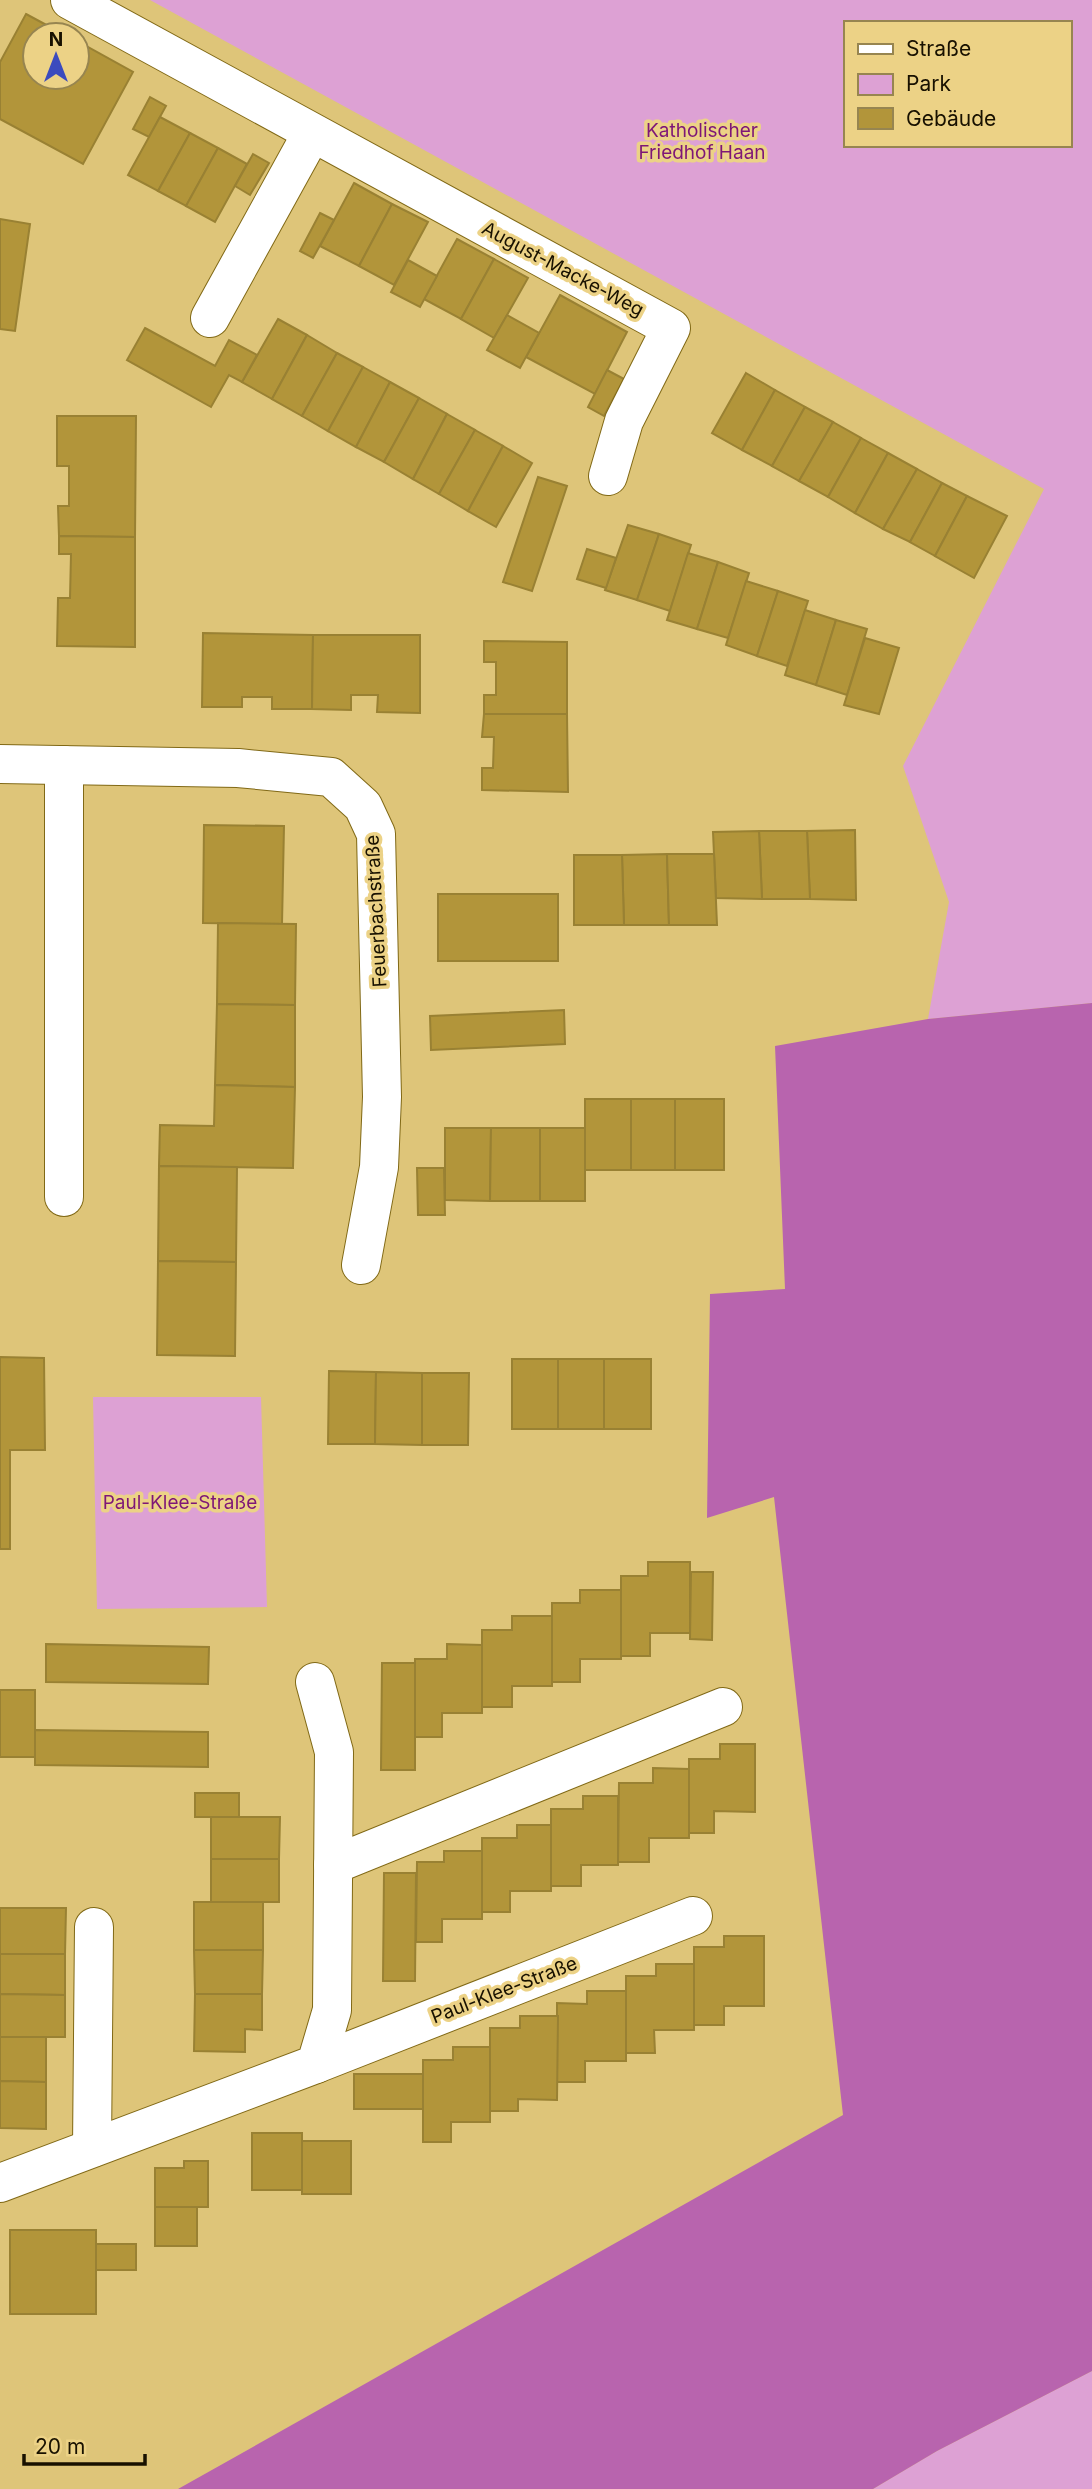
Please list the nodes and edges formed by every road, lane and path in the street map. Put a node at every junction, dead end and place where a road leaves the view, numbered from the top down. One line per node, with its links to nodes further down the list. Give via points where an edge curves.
1 (70, 0): 2 (street, August-Macke-Weg)
2 (312, 133): 3 (street); 4 (street, August-Macke-Weg, via 671,328 624,421)
3 (210, 318)
4 (608, 476)
5 (0, 764): 6 (street, Feuerbachstraße)
6 (64, 765): 7 (street); 8 (street, Feuerbachstraße, via 238,768 331,777 363,806 376,834 382,1097 379,1167)
7 (64, 1197)
8 (361, 1265)
9 (315, 1682): 11 (street, via 334,1752)
10 (723, 1707): 11 (street)
11 (333, 1864): 14 (street, via 332,2010)
12 (693, 1916): 14 (street, Paul-Klee-Straße)
13 (94, 1927): 15 (street)
14 (316, 2064): 15 (street, Paul-Klee-Straße)
15 (92, 2148): 16 (street, Paul-Klee-Straße)
16 (0, 2183)

